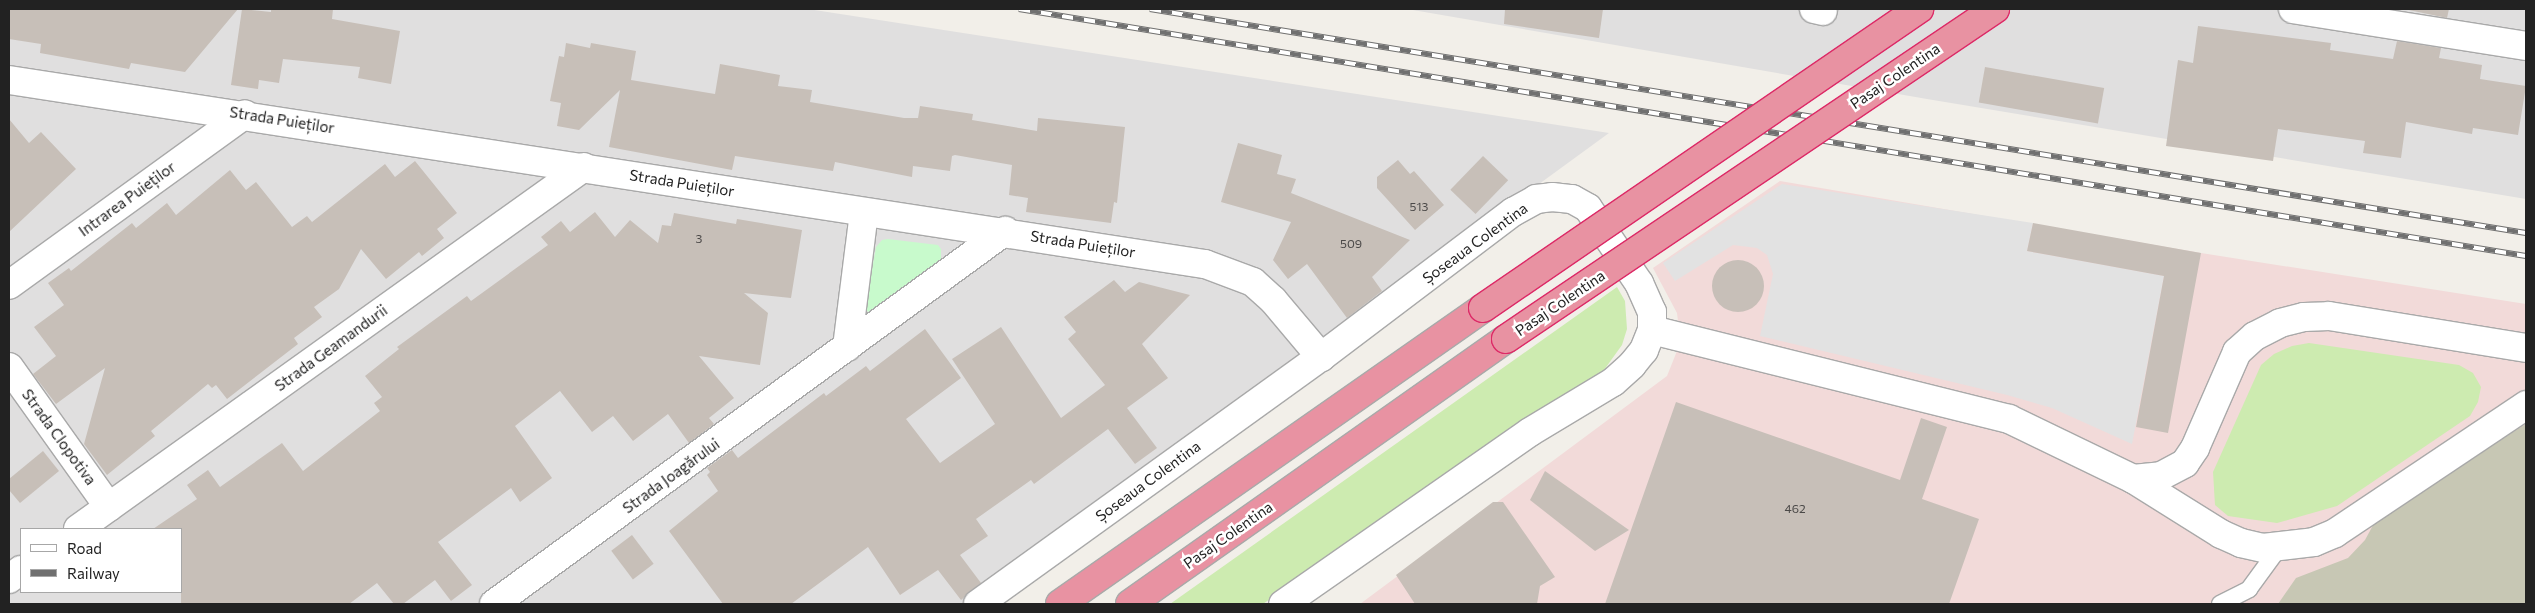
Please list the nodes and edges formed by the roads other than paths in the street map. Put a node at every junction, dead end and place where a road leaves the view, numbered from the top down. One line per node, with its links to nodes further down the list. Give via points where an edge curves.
1 (1919, 9): 25 (highway, bridge)
2 (1995, 9): 26 (highway, Pasaj Colentina, bridge, via 1506,340)
3 (2293, 9): 4 (street)
4 (2526, 46)
5 (9, 80): 6 (street, Strada Puieților)
6 (245, 114): 7 (street, Strada Puieților); 10 (street, Intrarea Puieților)
7 (584, 167): 8 (street, Strada Puieților); 18 (street, Strada Geamandurii)
8 (864, 213): 9 (street, Strada Puieților); 12 (street)
9 (1005, 231): 12 (street, Strada Joagărului); 14 (street, Strada Puieților, via 1230,271 1253,282 1274,300)
10 (9, 285)
11 (1652, 330): 14 (street, Șoseaua Colentina, via 1652,312 1647,296 1588,208 1572,199 1552,197 1536,199 1514,212); 17 (street, via 2008,419); 27 (street, Șoseaua Colentina, via 1644,350 1613,382 1530,432)
12 (847, 347): 23 (street, Strada Joagărului)
13 (2526, 348): 17 (street, via 2329,316 2304,317 2280,323 2255,336 2237,352 2195,448 2185,463 2161,476)
14 (1321, 357): 24 (street, Șoseaua Colentina)
15 (9, 367): 18 (street, Strada Clopotiva)
16 (2526, 405): 20 (street, via 2335,533 2314,542)
17 (2133, 479): 20 (street, via 2221,534 2241,543)
18 (109, 507): 19 (street, Strada Geamandurii)
19 (79, 528)
20 (2279, 548): 28 (lane, via 2248,589)
21 (20, 571): 22 (street)
22 (9, 579)
23 (494, 604)
24 (978, 604)
25 (1060, 604)
26 (1130, 604)
27 (1283, 604)
28 (2220, 604)

